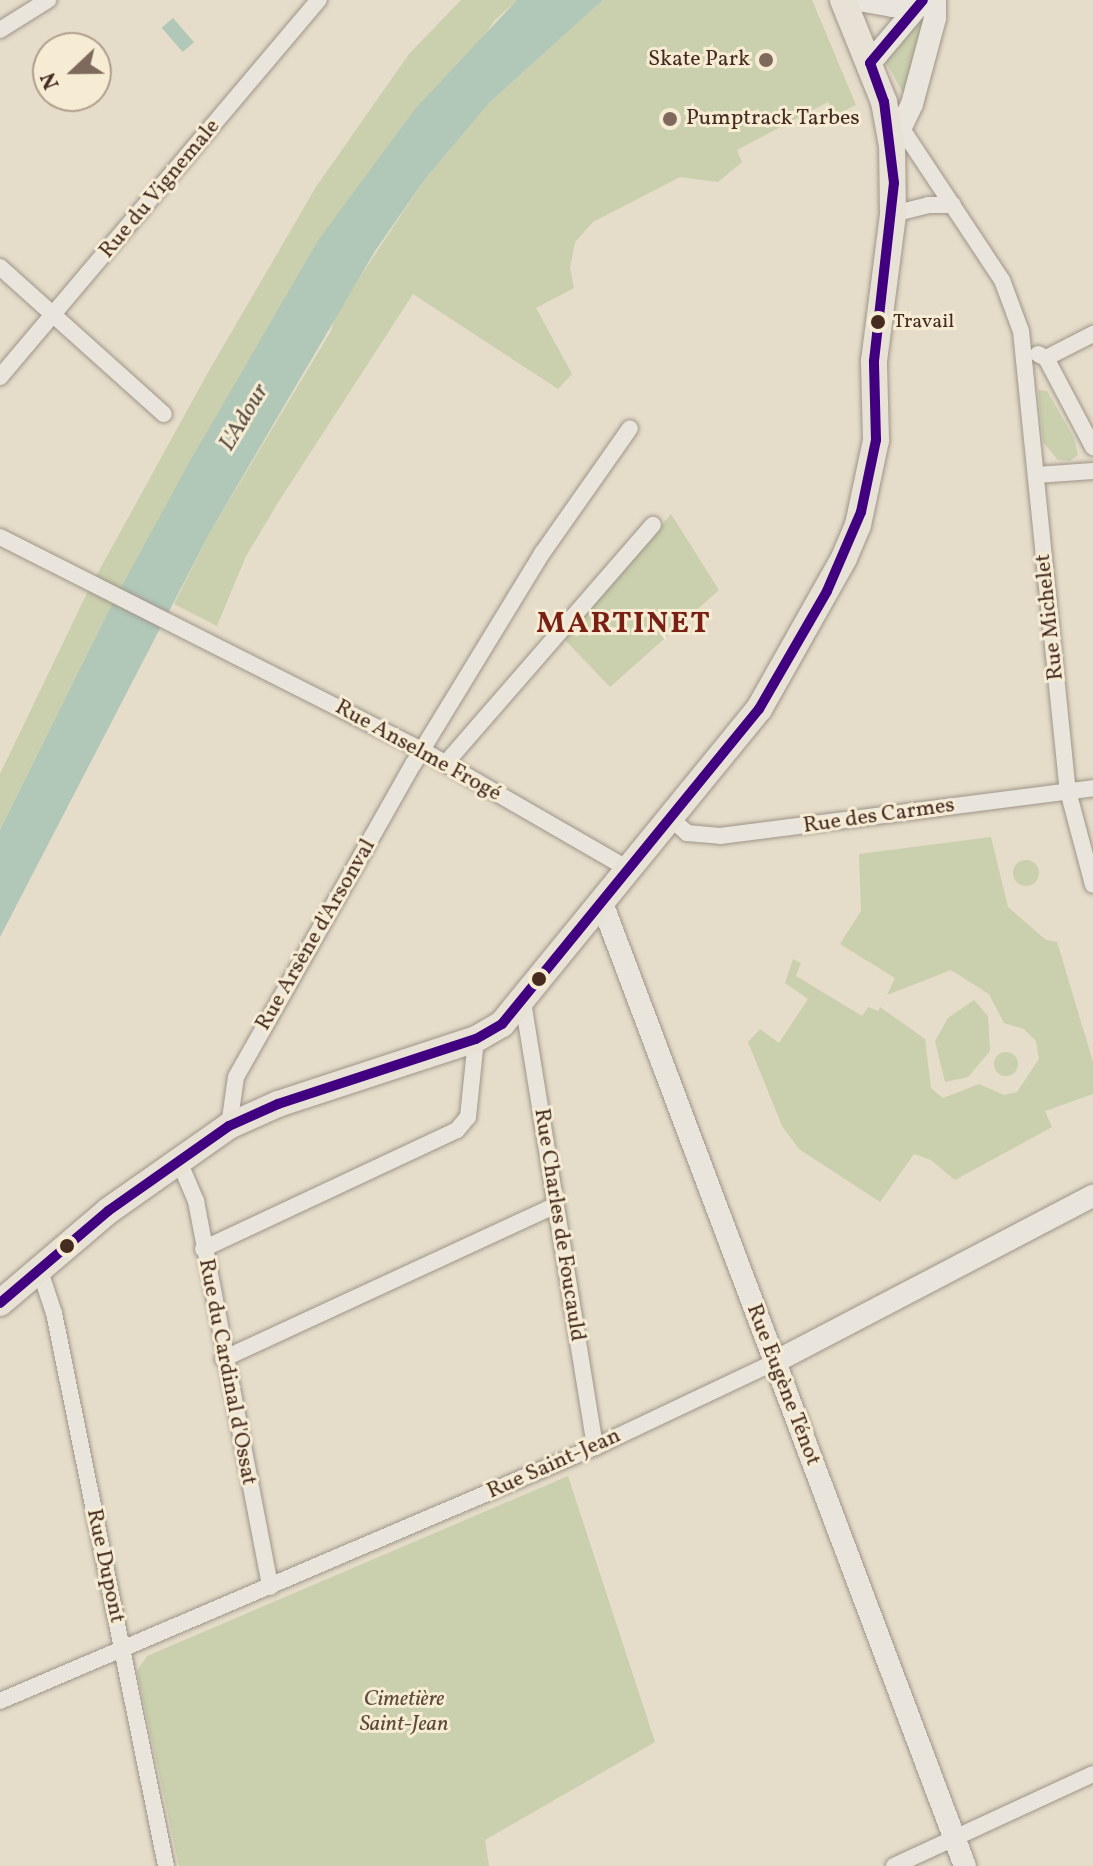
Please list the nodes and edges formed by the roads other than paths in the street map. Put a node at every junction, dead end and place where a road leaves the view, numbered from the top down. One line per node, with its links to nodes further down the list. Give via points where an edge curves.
1 (48, 0): 6 (street)
2 (319, 0): 12 (street, Rue du Vignemale)
3 (843, 0): 7 (main road)
4 (859, 0): 5 (street, via 876,5)
5 (926, 1): 7 (street); 8 (street, via 935,18)
6 (0, 30)
7 (870, 63): 8 (main road)
8 (897, 136): 9 (street, Rue Michelet); 10 (main road)
9 (953, 205): 10 (street); 14 (street, Rue Michelet, via 1002,280)
10 (893, 214): 28 (main road, via 874,361 876,440 858,525 795,652 759,709)
11 (0, 267): 12 (street)
12 (55, 313): 16 (street, Rue du Vignemale); 17 (street)
13 (1093, 334): 15 (street)
14 (1022, 347): 15 (street); 21 (street, Rue Michelet)
15 (1046, 358): 19 (street)
16 (0, 377)
17 (164, 414)
18 (630, 428): 24 (street, Rue Arsène d'Arsonval, via 543,552)
19 (1093, 447)
20 (1093, 471): 21 (street)
21 (1036, 475): 27 (street, Rue Michelet)
22 (653, 525): 25 (street)
23 (0, 537): 24 (street, Rue Anselme Frogé)
24 (422, 750): 25 (street, Rue Anselme Frogé); 34 (street, Rue Arsène d'Arsonval, via 236,1077)
25 (445, 764): 29 (street, Rue Anselme Frogé)
26 (1093, 788): 27 (street, Rue des Carmes)
27 (1068, 791): 28 (street, Rue des Carmes, via 720,836 687,833); 30 (street, Rue Michelet)
28 (670, 818): 29 (main road)
29 (628, 869): 31 (main road)
30 (1093, 885)
31 (602, 903): 32 (main road); 42 (street, Rue Eugène Ténot)
32 (523, 1002): 33 (main road, via 502,1024); 37 (street, Rue Charles de Foucauld)
33 (476, 1039): 34 (main road, via 278,1104); 38 (street, via 468,1117 457,1130)
34 (229, 1126): 35 (main road)
35 (178, 1159): 38 (street, Rue du Cardinal d'Ossat, via 196,1201); 39 (main road)
36 (1093, 1196): 42 (street, Rue Saint-Jean)
37 (556, 1205): 41 (street); 43 (street, Rue Charles de Foucauld)
38 (203, 1249): 41 (street, Rue du Cardinal d'Ossat)
39 (39, 1268): 40 (main road); 45 (street, Rue Dupont, via 54,1313)
40 (0, 1303)
41 (223, 1359): 44 (street, Rue du Cardinal d'Ossat)
42 (775, 1362): 43 (street, Rue Saint-Jean); 48 (street, Rue Eugène Ténot)
43 (595, 1447): 44 (street, Rue Saint-Jean)
44 (270, 1587): 45 (street, Rue Saint-Jean)
45 (123, 1650): 46 (street, Rue Saint-Jean); 49 (street, Rue Dupont)
46 (0, 1701)
47 (1093, 1774): 48 (street)
48 (953, 1835): 50 (street); 51 (street, Rue Eugène Ténot)
49 (166, 1866)
50 (894, 1866)
51 (965, 1866)

